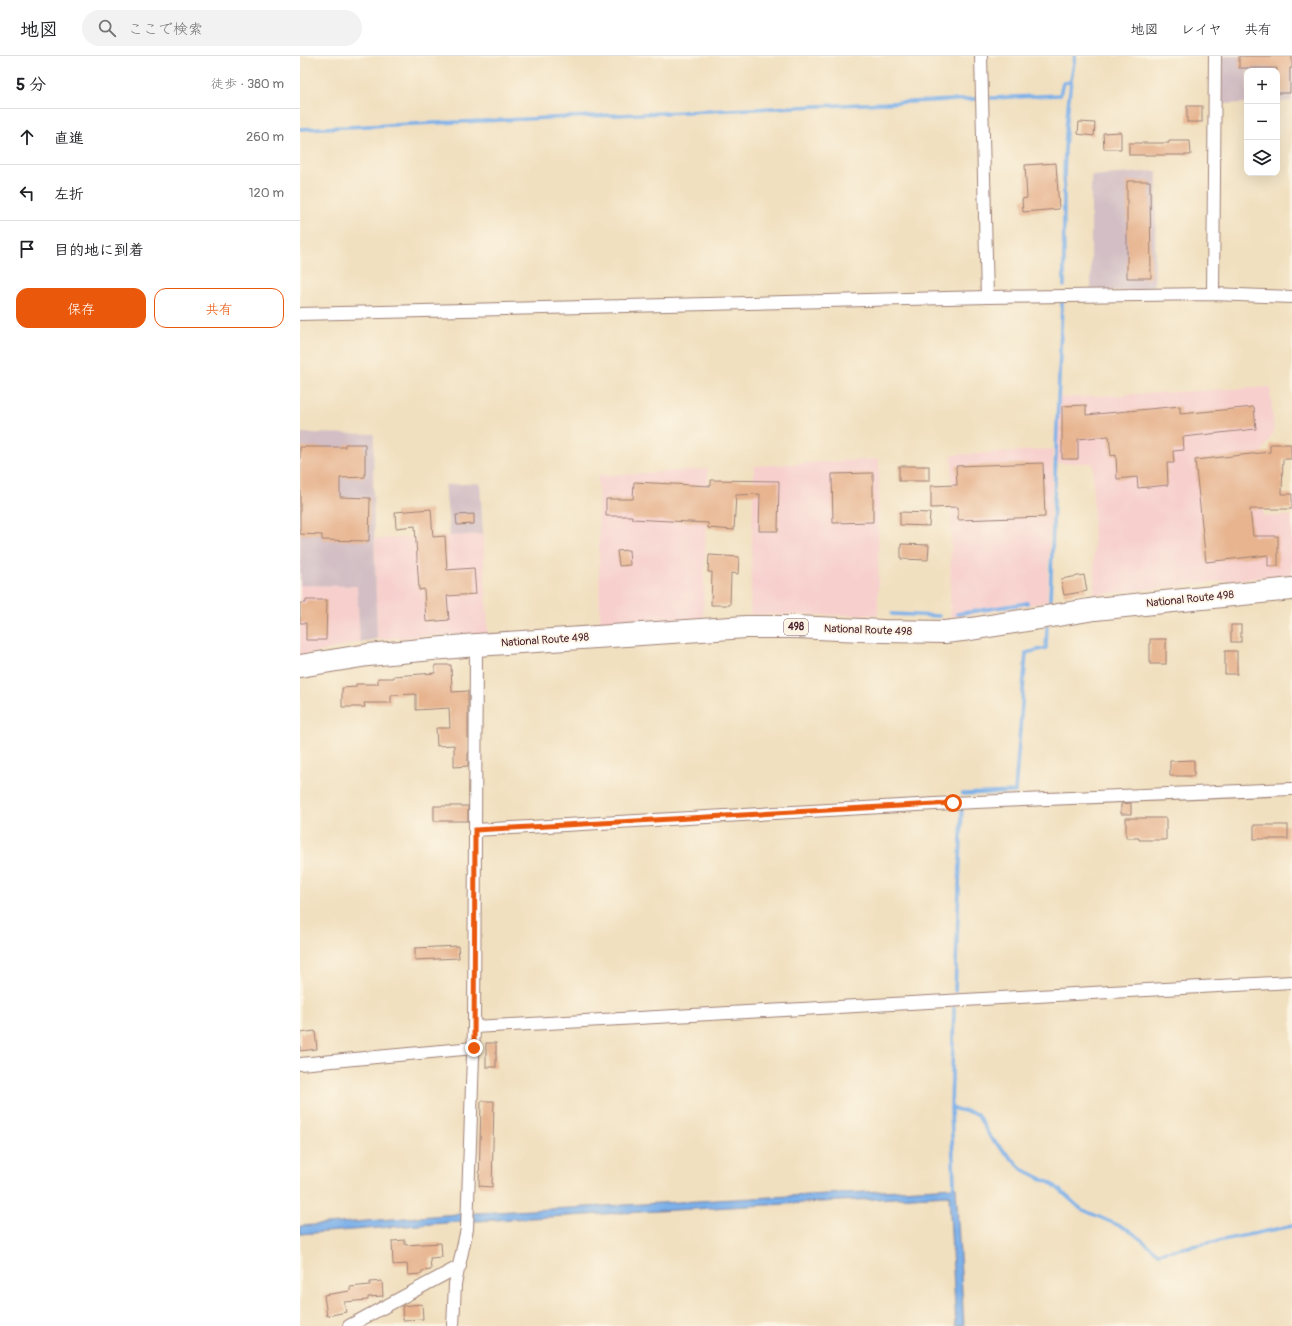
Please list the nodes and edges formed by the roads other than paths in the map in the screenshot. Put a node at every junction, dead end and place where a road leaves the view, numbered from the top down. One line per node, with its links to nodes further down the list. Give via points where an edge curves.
1 (982, 56): 4 (street)
2 (1215, 56): 3 (street)
3 (1213, 294): 4 (street); 5 (street)
4 (987, 297): 6 (street)
5 (1292, 297)
6 (300, 314)
7 (1292, 589): 8 (highway, National Route 498 / 498, via 1095,609 945,632 746,627)
8 (476, 645): 9 (highway, National Route 498 / 498, via 368,655); 11 (street)
9 (300, 666)
10 (1292, 789): 11 (street, via 953,803)
11 (475, 830): 13 (street)
12 (1292, 982): 13 (street)
13 (474, 1027): 14 (street)
14 (474, 1048): 15 (street); 16 (street, via 467,1229)
15 (300, 1064)
16 (460, 1266): 17 (street); 18 (street)
17 (354, 1324)
18 (453, 1326)

